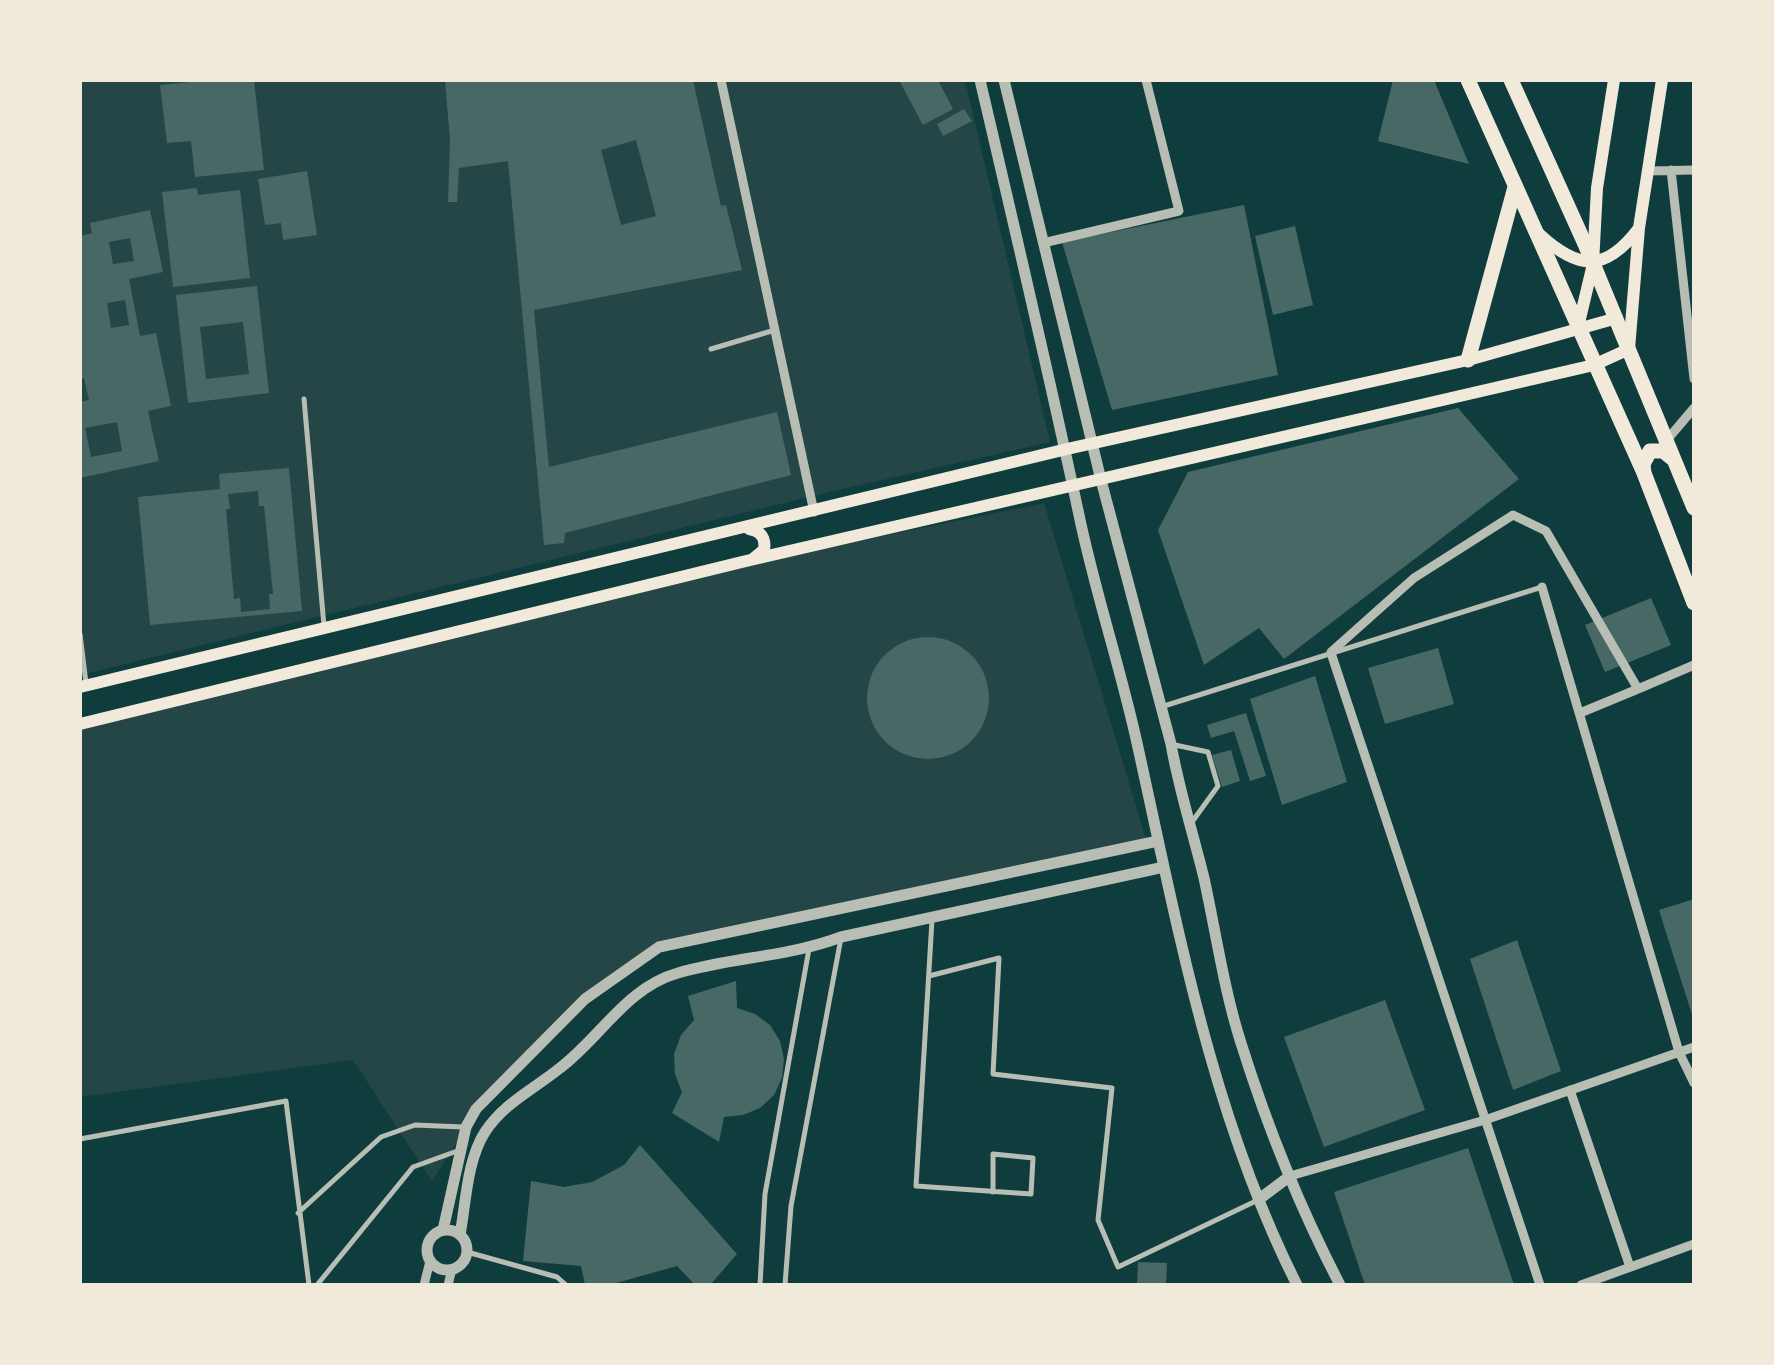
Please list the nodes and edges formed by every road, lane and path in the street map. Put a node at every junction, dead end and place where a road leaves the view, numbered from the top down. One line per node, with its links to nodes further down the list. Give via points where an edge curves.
1 (720, 80): 19 (street)
2 (980, 80): 30 (street)
3 (1004, 80): 15 (street)
4 (1146, 80): 15 (street, via 1178,211)
5 (1468, 80): 12 (main road)
6 (1511, 80): 16 (main road)
7 (1614, 80): 16 (main road, via 1596,188)
8 (1662, 80): 11 (main road)
9 (1670, 170): 10 (street); 11 (street); 17 (street)
10 (1694, 170)
11 (1648, 171): 13 (main road)
12 (1515, 187): 14 (main road); 23 (main road)
13 (1639, 228): 16 (main road, via 1621,249); 22 (main road)
14 (1534, 229): 16 (main road, via 1570,258); 20 (main road)
15 (1044, 244): 29 (street)
16 (1594, 264): 18 (main road); 20 (main road)
17 (1689, 288): 25 (street)
18 (1616, 318): 20 (main road); 22 (main road)
19 (775, 330): 21 (lane); 36 (street)
20 (1577, 330): 23 (main road); 24 (main road)
21 (712, 349)
22 (1629, 349): 24 (main road); 28 (main road)
23 (1468, 360): 29 (main road)
24 (1594, 365): 32 (main road); 33 (main road)
25 (1694, 379)
26 (304, 399): 41 (lane)
27 (1694, 408): 28 (street)
28 (1666, 441): 31 (main road)
29 (1093, 446): 30 (main road); 33 (street)
30 (1067, 449): 34 (street); 36 (main road)
31 (1673, 459): 32 (main road, via 1650,450); 35 (main road)
32 (1644, 474): 40 (main road)
33 (1101, 480): 34 (main road); 47 (street)
34 (1074, 486): 38 (main road); 52 (street)
35 (1693, 502)
36 (814, 512): 37 (main road)
37 (739, 530): 38 (main road, via 754,530 764,540 761,554); 41 (main road)
38 (746, 561): 49 (main road)
39 (1542, 586): 43 (lane); 48 (street)
40 (1694, 603)
41 (324, 628): 45 (main road)
42 (80, 634): 45 (lane)
43 (1331, 653): 46 (street, via 1414,578 1513,515 1546,531); 47 (lane); 62 (street)
44 (1694, 665): 46 (street)
45 (83, 686)
46 (1638, 689): 48 (street)
47 (1161, 707): 50 (street)
48 (1580, 713): 59 (street)
49 (80, 724)
50 (1172, 744): 51 (street); 51 (lane, via 1208,752 1218,786)
51 (1190, 825): 66 (street, via 1240,1041)
52 (1158, 841): 53 (street); 63 (street, via 659,947 584,999)
53 (1164, 867): 54 (street); 68 (street, via 1208,1053)
54 (932, 917): 55 (street); 57 (lane)
55 (842, 937): 56 (street); 83 (lane, via 791,1206)
56 (809, 949): 71 (street, via 675,973 635,995 486,1131 471,1170); 82 (lane, via 764,1194)
57 (929, 976): 67 (lane, via 916,1186); 68 (lane, via 999,958 993,1074 1112,1088 1098,1220 1118,1266)
58 (1694, 1047): 59 (street)
59 (1680, 1052): 60 (street); 61 (street)
60 (1694, 1083)
61 (1570, 1090): 62 (street); 75 (street)
62 (1485, 1120): 66 (street); 86 (street)
63 (466, 1127): 65 (street); 69 (lane, via 415,1125 381,1137)
64 (80, 1139): 69 (lane, via 286,1101)
65 (463, 1149): 70 (street); 78 (lane, via 413,1167)
66 (1290, 1176): 68 (street); 85 (street)
67 (993, 1192): 67 (lane, via 1031,1194 1033,1158 993,1154)
68 (1258, 1200): 84 (street)
69 (298, 1213): 77 (lane)
70 (443, 1230): 71 (street); 74 (street, via 427,1245)
71 (460, 1235): 73 (street)
72 (1694, 1244): 75 (street)
73 (466, 1252): 76 (street); 81 (lane, via 557,1276)
74 (430, 1262): 76 (street); 79 (street)
75 (1630, 1267): 87 (street)
76 (452, 1269): 80 (street)
77 (309, 1285)
78 (317, 1285)
79 (424, 1285)
80 (448, 1285)
81 (566, 1285)
82 (760, 1285)
83 (785, 1285)
84 (1297, 1285)
85 (1340, 1285)
86 (1540, 1285)
87 (1581, 1285)

